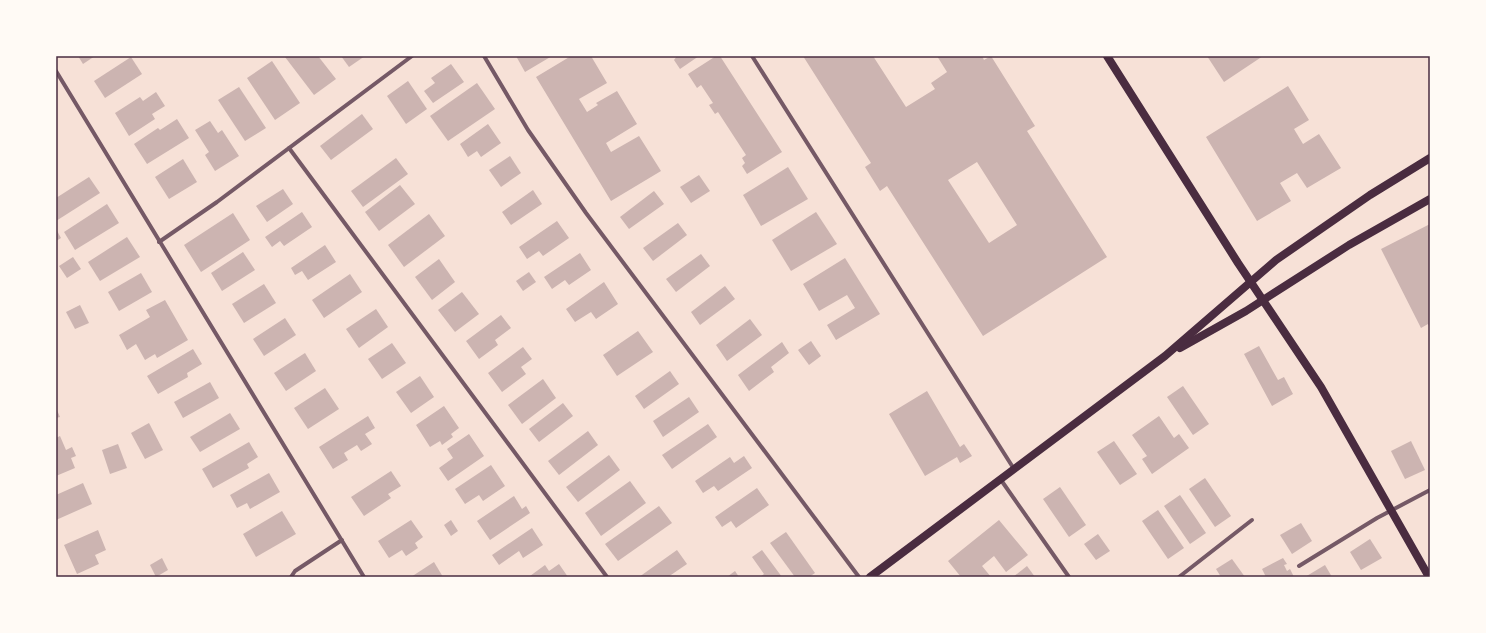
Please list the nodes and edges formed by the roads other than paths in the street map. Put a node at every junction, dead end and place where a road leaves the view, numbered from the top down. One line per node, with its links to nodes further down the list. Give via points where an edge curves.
1 (412, 56): 6 (street)
2 (484, 56): 23 (street, via 528,130 586,213)
3 (752, 56): 13 (street)
4 (1107, 56): 10 (main road)
5 (56, 71): 9 (street)
6 (289, 148): 9 (street); 22 (street)
7 (1430, 158): 10 (main road, via 1349,209)
8 (1430, 199): 11 (main road, via 1349,245)
9 (159, 242): 18 (street)
10 (1250, 281): 11 (main road); 12 (main road)
11 (1264, 300): 12 (main road); 16 (main road, via 1321,386)
12 (1165, 356): 13 (main road)
13 (1014, 469): 14 (main road)
14 (1000, 480): 24 (main road); 25 (street)
15 (1430, 490): 16 (street)
16 (1391, 510): 19 (street); 27 (main road)
17 (1252, 520): 26 (street)
18 (342, 540): 20 (street, via 295,571); 21 (street)
19 (1299, 566)
20 (291, 577)
21 (364, 577)
22 (607, 577)
23 (859, 577)
24 (870, 577)
25 (1069, 577)
26 (1179, 577)
27 (1429, 577)

